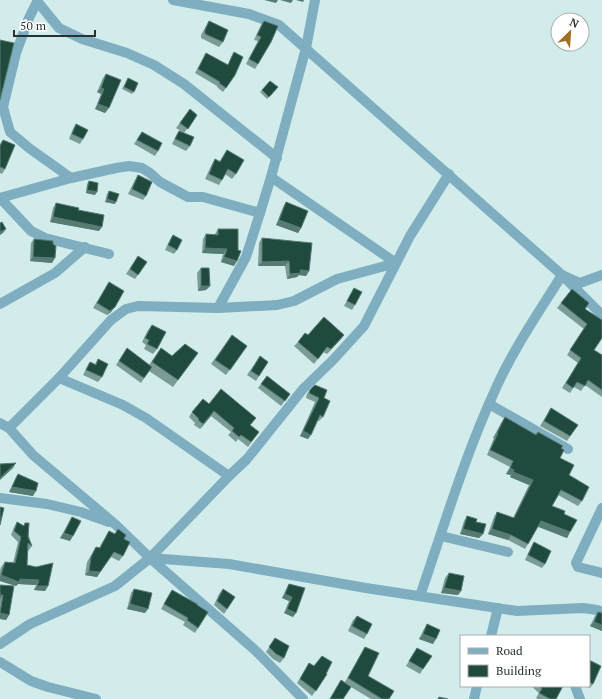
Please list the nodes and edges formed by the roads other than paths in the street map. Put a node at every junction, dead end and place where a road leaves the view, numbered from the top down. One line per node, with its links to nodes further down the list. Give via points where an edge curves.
1 (173, 0): 5 (street)
2 (231, 0): 5 (street)
3 (315, 0): 6 (street)
4 (38, 1): 7 (street, via 59,28 154,65 184,84); 10 (street, via 16,53 3,107 10,132)
5 (229, 10): 6 (street, via 280,25)
6 (306, 48): 7 (street); 8 (street)
7 (277, 158): 9 (street)
8 (449, 174): 15 (street); 17 (street)
9 (271, 177): 12 (street); 15 (street)
10 (71, 178): 11 (street); 12 (street, via 129,166 142,168 160,182 188,197 204,197)
11 (0, 198): 13 (street, via 31,231 45,238)
12 (260, 213): 19 (street, via 246,257)
13 (84, 247): 14 (street); 18 (street, via 55,273)
14 (109, 254)
15 (396, 263): 19 (street, via 337,280 294,301 277,305); 25 (street, via 364,326 302,389 247,459)
16 (602, 274): 17 (street, via 580,283)
17 (562, 275): 20 (street); 22 (street, via 512,355)
18 (0, 304)
19 (218, 308): 21 (street, via 138,306 126,309 111,320)
20 (602, 315)
21 (59, 378): 23 (street); 25 (street, via 123,405 146,418)
22 (489, 404): 24 (street); 29 (street, via 470,447)
23 (4, 426): 28 (street, via 33,456)
24 (568, 449)
25 (229, 476): 31 (street)
26 (0, 498): 28 (street, via 74,510)
27 (602, 508): 32 (street, via 576,563 578,567)
28 (116, 525): 31 (street)
29 (441, 536): 30 (street); 33 (street)
30 (508, 552)
31 (150, 558): 33 (street, via 229,564); 37 (street, via 116,586 30,624); 42 (street, via 256,651)
32 (602, 572)
33 (420, 596): 34 (street)
34 (498, 608): 35 (street, via 517,611 583,608); 36 (street)
35 (602, 612)
36 (491, 635)
37 (0, 644)
38 (0, 662): 41 (street, via 31,681)
39 (477, 687): 43 (street)
40 (575, 687): 44 (street)
41 (96, 699)
42 (303, 699)
43 (474, 699)
44 (580, 699)

